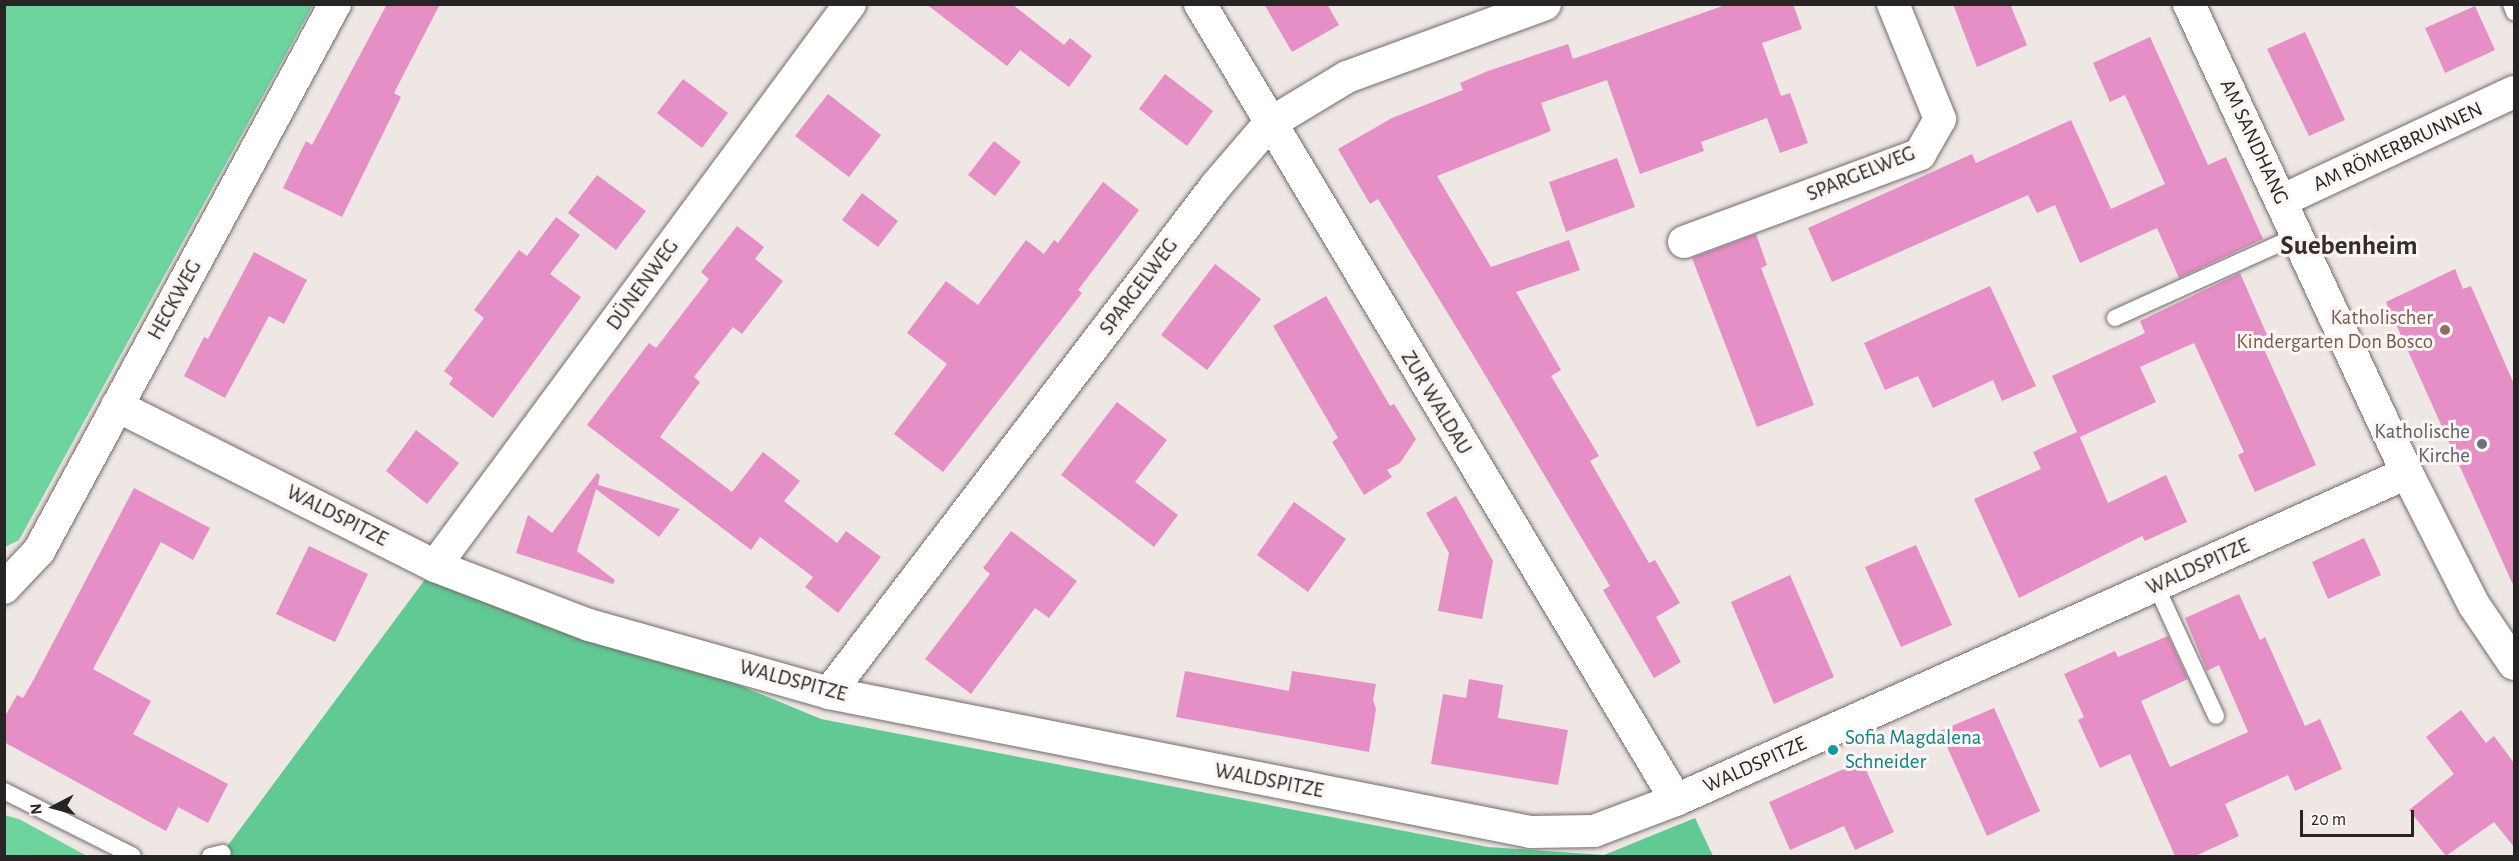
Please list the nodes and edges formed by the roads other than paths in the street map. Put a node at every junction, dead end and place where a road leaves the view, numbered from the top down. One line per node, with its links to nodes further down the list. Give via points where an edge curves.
1 (335, 4): 15 (street, HECKWEG)
2 (850, 4): 17 (street, DÜNENWEG)
3 (1200, 4): 10 (street, ZUR WALDAU)
4 (1545, 4): 10 (street, SPARGELWEG, via 1347,76)
5 (1893, 4): 13 (street, SPARGELWEG, via 1940,119 1920,154)
6 (2189, 4): 11 (street, AM SANDHANG)
7 (2511, 4): 8 (lane)
8 (2514, 12)
9 (2514, 92): 11 (street, AM RÖMERBRUNNEN)
10 (1269, 124): 21 (street, SPARGELWEG, via 1215,186); 24 (street, ZUR WALDAU)
11 (2281, 201): 12 (street, AM SANDHANG)
12 (2297, 236): 14 (lane); 16 (street, AM SANDHANG)
13 (1684, 242)
14 (2115, 318)
15 (117, 406): 17 (street, WALDSPITZE); 19 (street, HECKWEG, via 39,551)
16 (2407, 473): 18 (street, WALDSPITZE); 20 (street, AM SANDHANG, via 2474,605)
17 (435, 566): 21 (street, WALDSPITZE, via 589,625)
18 (2156, 586): 22 (lane); 24 (street, WALDSPITZE)
19 (4, 588)
20 (2514, 664)
21 (830, 693): 24 (street, WALDSPITZE, via 1531,832 1594,831)
22 (2216, 716)
23 (4, 791): 25 (lane)
24 (1676, 800)
25 (133, 856)

